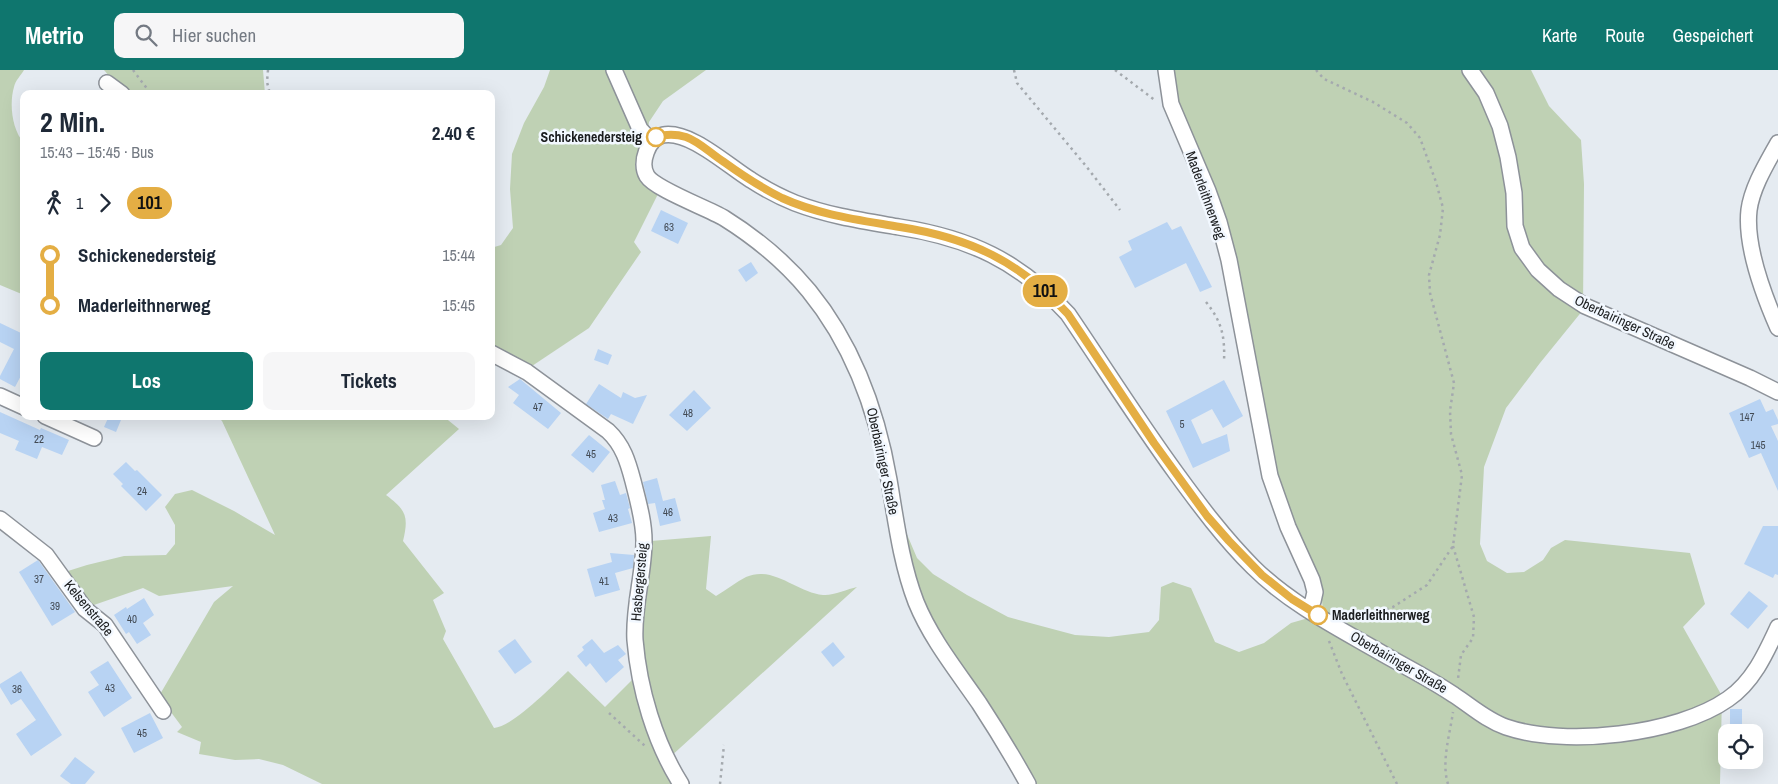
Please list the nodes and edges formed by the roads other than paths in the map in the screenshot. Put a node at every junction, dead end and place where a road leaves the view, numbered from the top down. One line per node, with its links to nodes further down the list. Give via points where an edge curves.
1 (614, 70): 6 (street, via 640,129)
2 (1166, 70): 16 (street, Maderleithnerweg, via 1174,112 1219,222 1270,476 1315,592)
3 (1470, 70): 10 (street, Oberbairinger Straße, via 1486,93 1500,126 1513,184 1516,226 1522,248 1538,270 1585,306)
4 (106, 83): 5 (street)
5 (116, 90)
6 (652, 142): 16 (street, Oberbairinger Straße, via 662,135 686,138 782,198 837,216 959,240 984,250 1029,278 1068,314 1207,516 1254,568); 21 (street, Oberbairinger Straße, via 647,150 645,170 654,183 721,217 767,249 828,315 856,365 875,415 905,568 918,606 938,645)
7 (1778, 143): 8 (street, via 1752,195 1748,222 1759,277)
8 (1778, 328)
9 (495, 355): 20 (street, Hasbergersteig, via 527,372 608,432 623,449 638,499 644,540 635,621 638,660 658,739)
10 (1778, 392)
11 (0, 396): 12 (street)
12 (20, 405)
13 (53, 420): 14 (street)
14 (94, 438)
15 (0, 519): 19 (street, Kelsenstraße, via 46,555 85,609 105,625)
16 (1308, 609): 18 (street, Oberbairinger Straße, via 1456,695 1477,712 1504,726 1529,733 1565,736 1635,732 1688,719 1728,699)
17 (1778, 627): 18 (street, Oberbairinger Straße)
18 (1773, 650)
19 (163, 711)
20 (681, 784)
21 (1028, 784)

